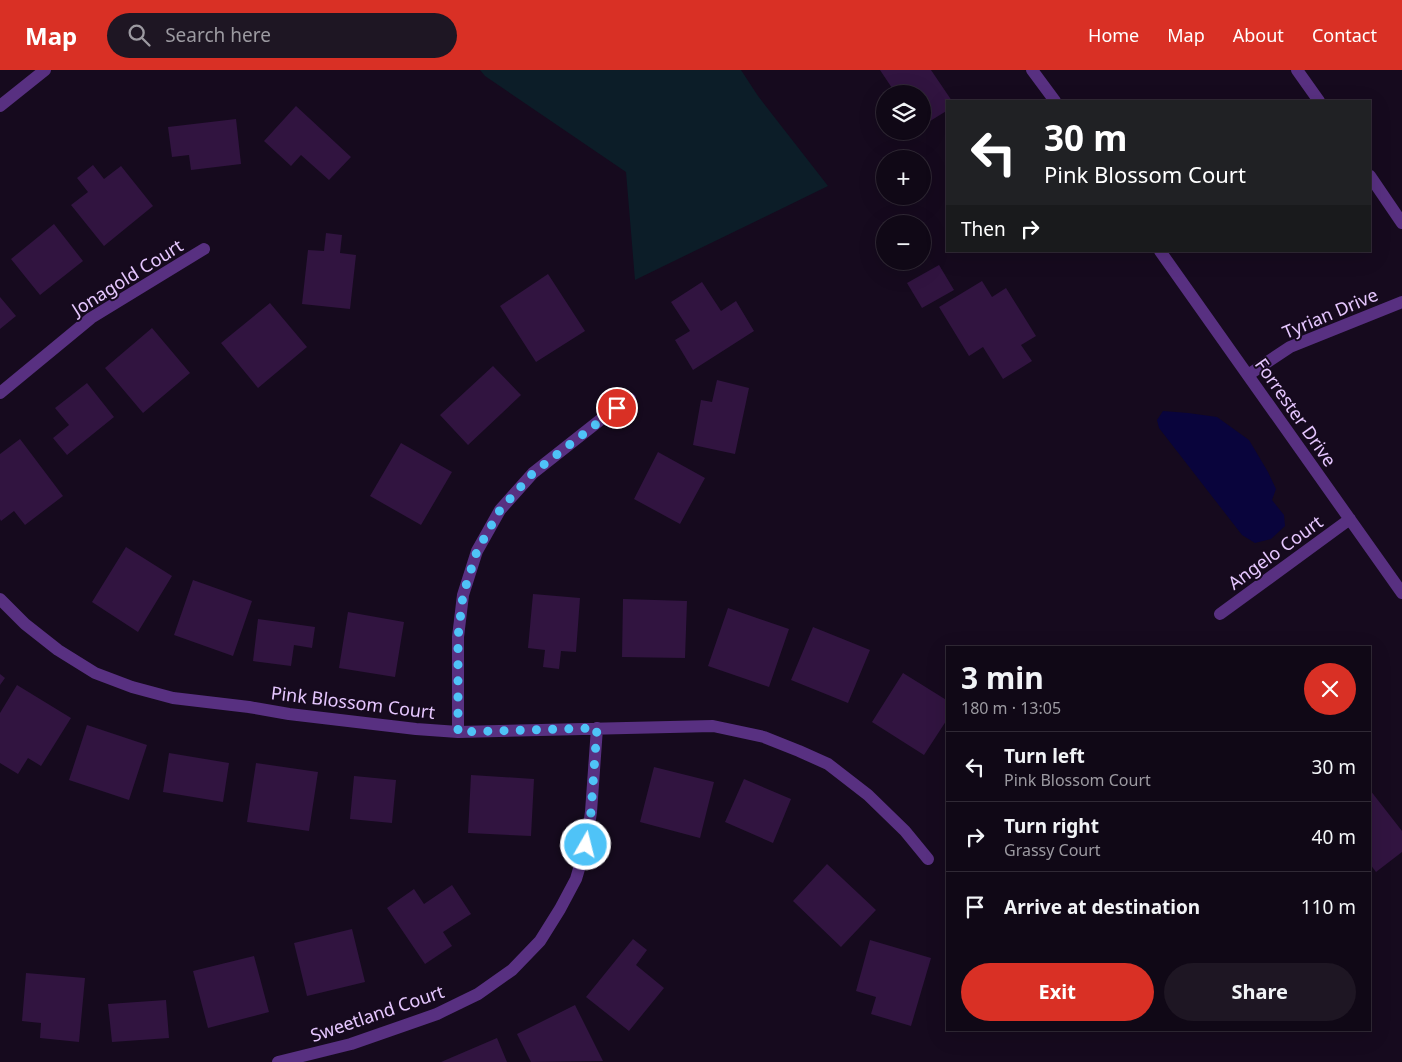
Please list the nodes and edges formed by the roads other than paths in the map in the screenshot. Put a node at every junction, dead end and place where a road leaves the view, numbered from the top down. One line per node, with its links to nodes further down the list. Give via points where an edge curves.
1 (45, 70): 6 (street)
2 (1032, 70): 4 (street)
3 (1297, 70): 5 (street)
4 (1054, 100)
5 (1318, 100)
6 (0, 106)
7 (1371, 177): 8 (street)
8 (1402, 223)
9 (204, 249): 13 (street, Jonagold Court, via 91,318)
10 (1161, 252): 12 (street, Forrester Drive)
11 (1402, 302): 12 (street, Tyrian Drive, via 1290,347)
12 (1248, 375): 15 (street, Forrester Drive)
13 (0, 393)
14 (630, 399): 20 (street, via 533,473 500,510 477,551 463,595 458,637)
15 (1350, 520): 16 (street, Forrester Drive); 18 (street, Angelo Court)
16 (1402, 593)
17 (0, 599): 20 (street, Pink Blossom Court, via 52,645 96,672 157,694 289,714)
18 (1220, 614)
19 (597, 728): 20 (street, Pink Blossom Court); 21 (street, Pink Blossom Court, via 713,726 764,738 799,751 828,764 868,794); 22 (street, Sweetland Court, via 586,845 576,879 540,941 512,970 478,994 437,1014 351,1044)
20 (458, 732)
21 (928, 859)
22 (278, 1062)

